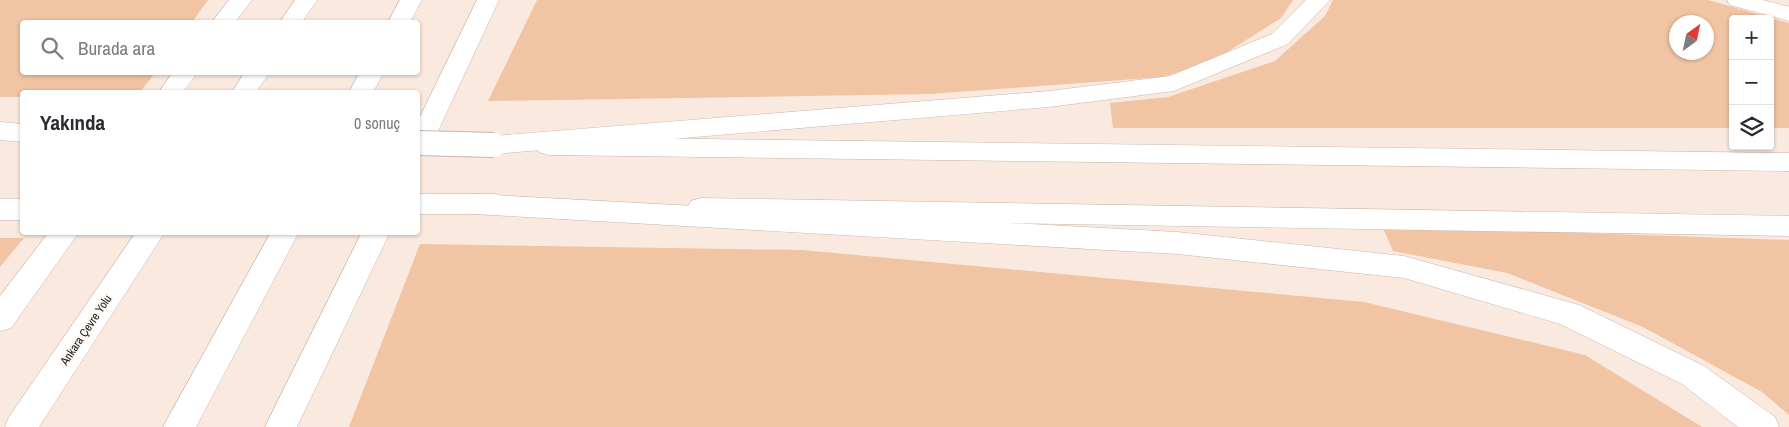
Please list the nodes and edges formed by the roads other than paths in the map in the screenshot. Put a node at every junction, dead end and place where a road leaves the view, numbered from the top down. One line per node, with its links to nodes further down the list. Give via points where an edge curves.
1 (306, 0): 7 (main road)
2 (411, 0): 8 (main road)
3 (488, 0): 19 (main road)
4 (1319, 0): 21 (main road, via 1280,39 1174,82 1049,99)
5 (1738, 0): 6 (main road)
6 (1789, 14)
7 (292, 20)
8 (400, 20)
9 (184, 75): 12 (main road)
10 (256, 75): 13 (main road)
11 (370, 75): 14 (main road)
12 (172, 90)
13 (245, 90)
14 (362, 90)
15 (0, 131): 16 (main road)
16 (20, 134)
17 (20, 134): 18 (main road)
18 (0, 136)
19 (420, 141)
20 (420, 145): 21 (main road, bridge)
21 (494, 145): 22 (main road)
22 (1789, 162)
23 (420, 204): 24 (main road)
24 (473, 204): 27 (main road); 38 (main road, via 1177,243 1404,267 1568,314 1693,375)
25 (0, 209): 26 (main road)
26 (20, 209)
27 (1789, 226)
28 (63, 235): 33 (main road)
29 (149, 235): 34 (main road, Ankara Çevre Yolu)
30 (283, 235): 35 (main road)
31 (375, 235): 32 (main road)
32 (341, 304): 36 (main road); 37 (main road)
33 (0, 319)
34 (21, 427)
35 (180, 427)
36 (281, 427)
37 (289, 427)
38 (1763, 427)

